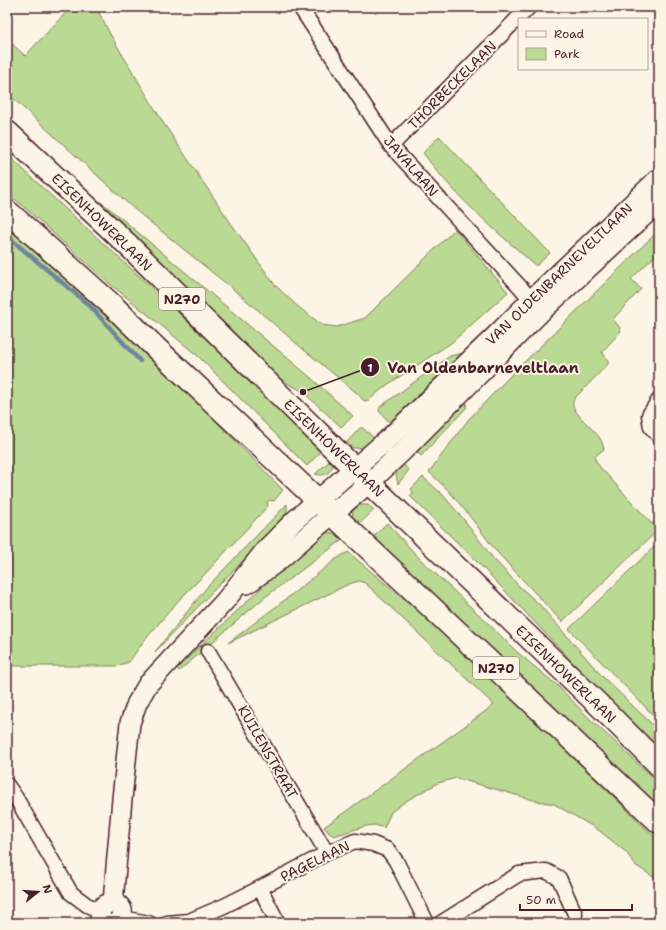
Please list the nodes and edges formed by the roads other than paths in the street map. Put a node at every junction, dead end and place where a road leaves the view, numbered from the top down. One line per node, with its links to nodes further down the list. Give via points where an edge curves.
1 (529, 7): 4 (street, THORBECKELAAN)
2 (303, 8): 6 (street, JAVALAAN)
3 (518, 18): 6 (street, THORBECKELAAN)
4 (518, 18)
5 (7, 132): 13 (main road, EISENHOWERLAAN / N270, via 128,245)
6 (391, 146): 10 (street, JAVALAAN)
7 (659, 178): 10 (main road, VAN OLDENBARNEVELTLAAN)
8 (659, 202): 10 (main road, VAN OLDENBARNEVELTLAAN)
9 (7, 211): 14 (main road, N270, via 112,304)
10 (536, 306): 13 (main road, VAN OLDENBARNEVELTLAAN, via 402,452)
11 (659, 400): 12 (street, via 649,415 651,427)
12 (659, 436)
13 (362, 476): 14 (main road, VAN OLDENBARNEVELTLAAN); 16 (main road, EISENHOWERLAAN / N270)
14 (325, 507): 18 (main road, N270); 22 (main road, VAN OLDENBARNEVELTLAAN, via 277,562 225,601 148,684 137,703 130,723)
15 (208, 651): 19 (street, KUILENSTRAAT)
16 (659, 765)
17 (7, 785): 22 (street, via 71,892 87,905)
18 (659, 822)
19 (327, 853): 20 (street, PAGELAAN); 26 (street, PAGELAAN, via 355,841 388,850)
20 (260, 888): 24 (street, PAGELAAN, via 189,921); 25 (street)
21 (575, 914): 27 (street, via 559,878 546,871 519,874)
22 (112, 915): 23 (street)
23 (149, 923)
24 (167, 923)
25 (278, 923)
26 (427, 923)
27 (441, 923)

